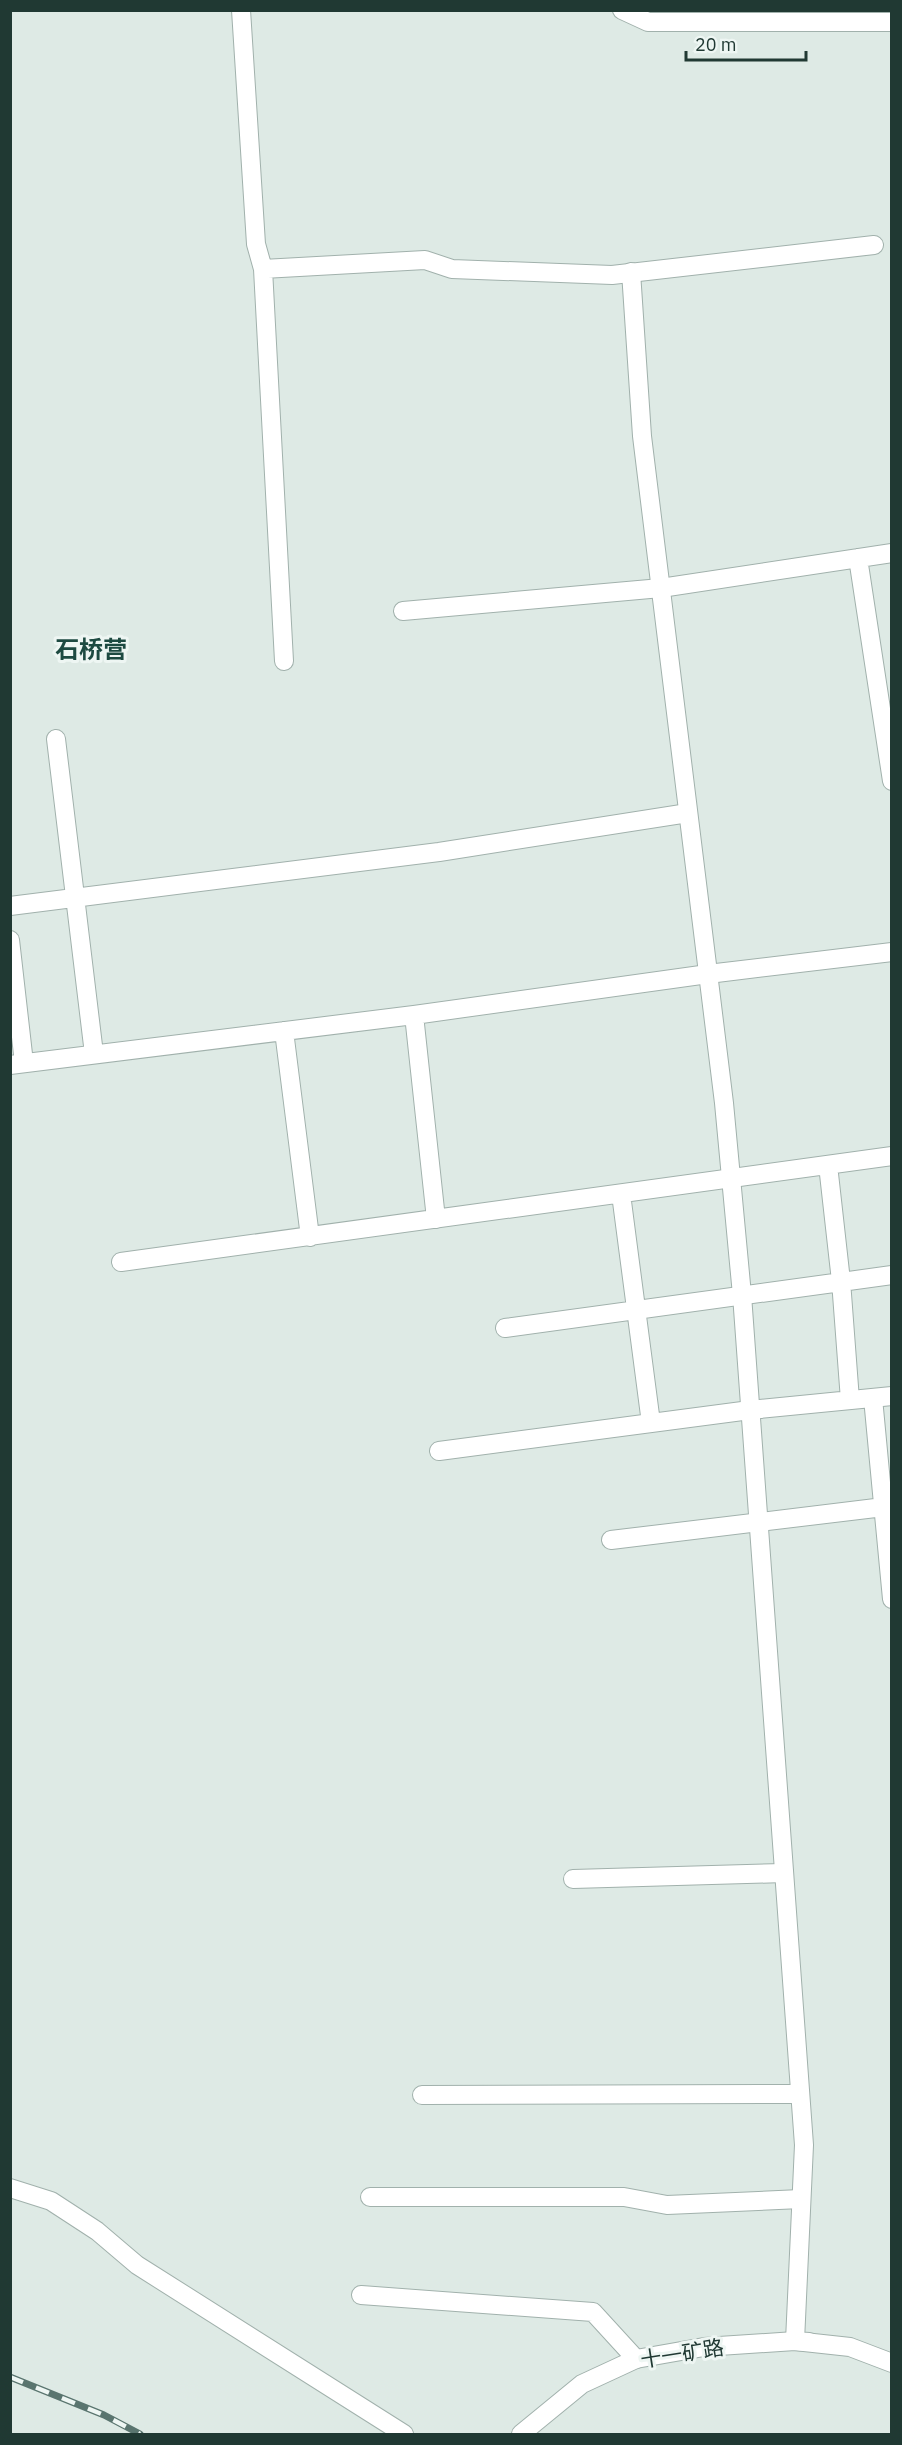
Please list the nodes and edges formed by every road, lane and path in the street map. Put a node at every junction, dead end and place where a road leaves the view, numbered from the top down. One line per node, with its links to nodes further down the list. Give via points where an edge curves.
1 (241, 10): 5 (street, via 256,244)
2 (622, 10): 3 (street, via 648,22)
3 (891, 22)
4 (874, 246): 6 (street)
5 (263, 269): 6 (street, via 425,260 452,269 612,275); 11 (street)
6 (631, 272): 9 (street, via 642,436)
7 (891, 554): 8 (street)
8 (858, 558): 9 (street); 13 (street)
9 (661, 588): 10 (street); 14 (street)
10 (403, 611)
11 (284, 661)
12 (56, 739): 15 (street)
13 (891, 780)
14 (688, 813): 15 (street, via 439,852); 19 (street)
15 (75, 898): 16 (street); 22 (street)
16 (10, 906)
17 (10, 940): 23 (street)
18 (891, 952): 19 (street)
19 (708, 974): 20 (street); 26 (street)
20 (414, 1015): 21 (street); 28 (street)
21 (284, 1031): 22 (street); 29 (street)
22 (94, 1054): 23 (street)
23 (17, 1064)
24 (891, 1156): 25 (street)
25 (828, 1165): 26 (street); 32 (street)
26 (731, 1179): 27 (street); 33 (street)
27 (621, 1194): 28 (street); 34 (street)
28 (436, 1219): 29 (street)
29 (310, 1237): 30 (street)
30 (122, 1262)
31 (891, 1275): 32 (street)
32 (841, 1281): 33 (street); 37 (street)
33 (742, 1295): 34 (street); 38 (street)
34 (637, 1310): 35 (street); 39 (street)
35 (505, 1328)
36 (882, 1397): 37 (street); 41 (street)
37 (850, 1400): 38 (street)
38 (750, 1410): 39 (street); 42 (street)
39 (651, 1423): 40 (street)
40 (439, 1451)
41 (887, 1507): 42 (street); 44 (street)
42 (758, 1522): 43 (street); 45 (street)
43 (611, 1540)
44 (891, 1599)
45 (784, 1873): 46 (street); 47 (street)
46 (573, 1879)
47 (800, 2094): 48 (street); 51 (street, via 804,2145)
48 (422, 2095)
49 (10, 2188): 58 (street, via 51,2201 97,2230 137,2265)
50 (370, 2197): 51 (street, via 624,2197 667,2205)
51 (801, 2199): 53 (street)
52 (362, 2295): 56 (street, via 593,2312)
53 (795, 2341): 54 (street, 十一矿路); 56 (street, 十一矿路, via 704,2347)
54 (850, 2347): 55 (street); 57 (street)
55 (891, 2352)
56 (636, 2359): 59 (street, 十一矿路, via 582,2384)
57 (891, 2363)
58 (404, 2434)
59 (521, 2434)

